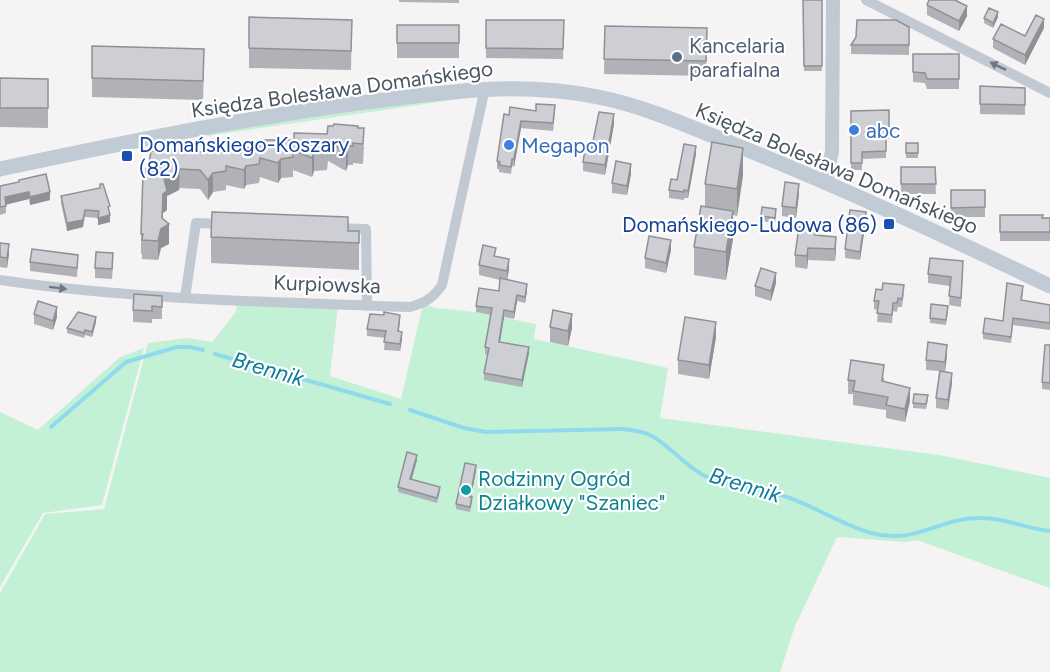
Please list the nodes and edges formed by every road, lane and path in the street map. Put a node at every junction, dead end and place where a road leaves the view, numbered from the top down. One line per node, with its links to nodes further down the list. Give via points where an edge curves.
1 (833, 0): 6 (street, via 832,151)
2 (866, 0): 4 (street, one-way to 2)
3 (485, 88): 5 (main road, Księdza Bolesława Domańskiego, via 256,118); 6 (main road, Księdza Bolesława Domańskiego, via 556,90 616,100); 12 (street, Kurpiowska, via 442,285 423,304)
4 (1050, 93)
5 (0, 168)
6 (826, 181): 10 (main road, Księdza Bolesława Domańskiego)
7 (242, 225): 11 (street, via 196,223)
8 (321, 228): 12 (street, via 366,229)
9 (0, 280): 11 (street, Kurpiowska, one-way to 11, via 90,292)
10 (1050, 286)
11 (185, 298): 12 (street, Kurpiowska)
12 (367, 306)

